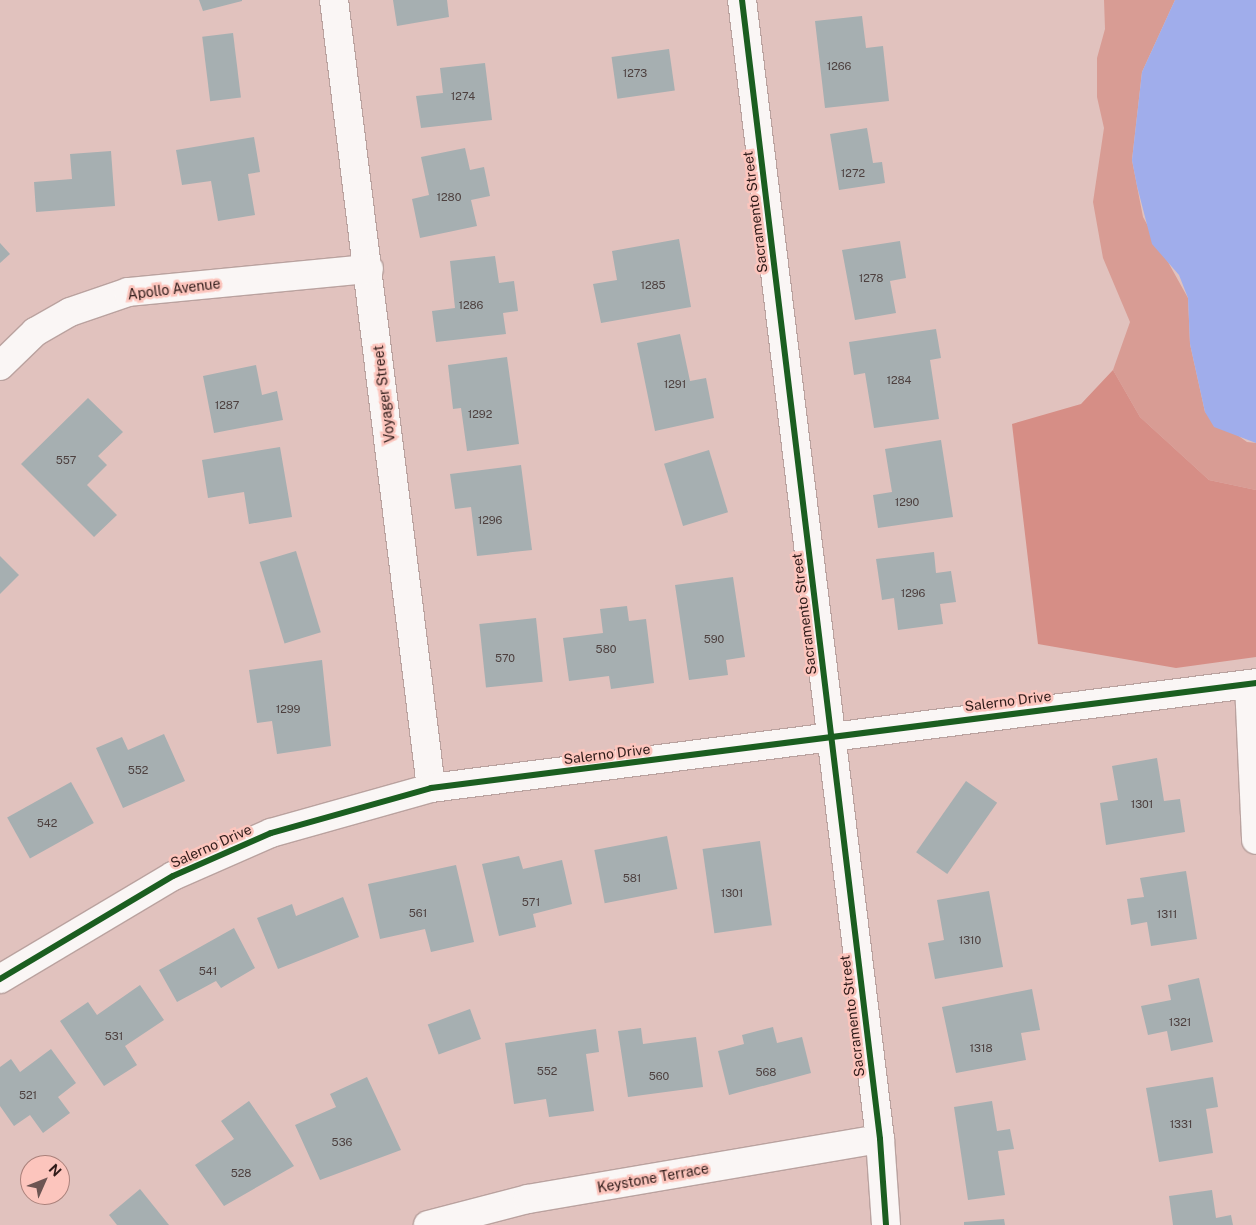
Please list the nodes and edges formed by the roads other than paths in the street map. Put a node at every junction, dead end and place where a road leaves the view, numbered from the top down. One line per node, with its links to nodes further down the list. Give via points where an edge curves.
1 (334, 0): 3 (street, Voyager Street)
2 (742, 0): 6 (street, Sacramento Street)
3 (369, 269): 4 (street, Apollo Avenue, via 128,292 70,312 35,332); 7 (street, Voyager Street)
4 (0, 366)
5 (1252, 684): 6 (street, Salerno Drive); 8 (street)
6 (831, 738): 7 (street, Salerno Drive); 10 (street, Sacramento Street)
7 (431, 788): 9 (street, Salerno Drive, via 271,833 173,876)
8 (1256, 840)
9 (0, 979)
10 (880, 1140): 11 (street, Keystone Terrace, via 528,1199); 12 (street, Sacramento Street)
11 (428, 1225)
12 (886, 1225)

